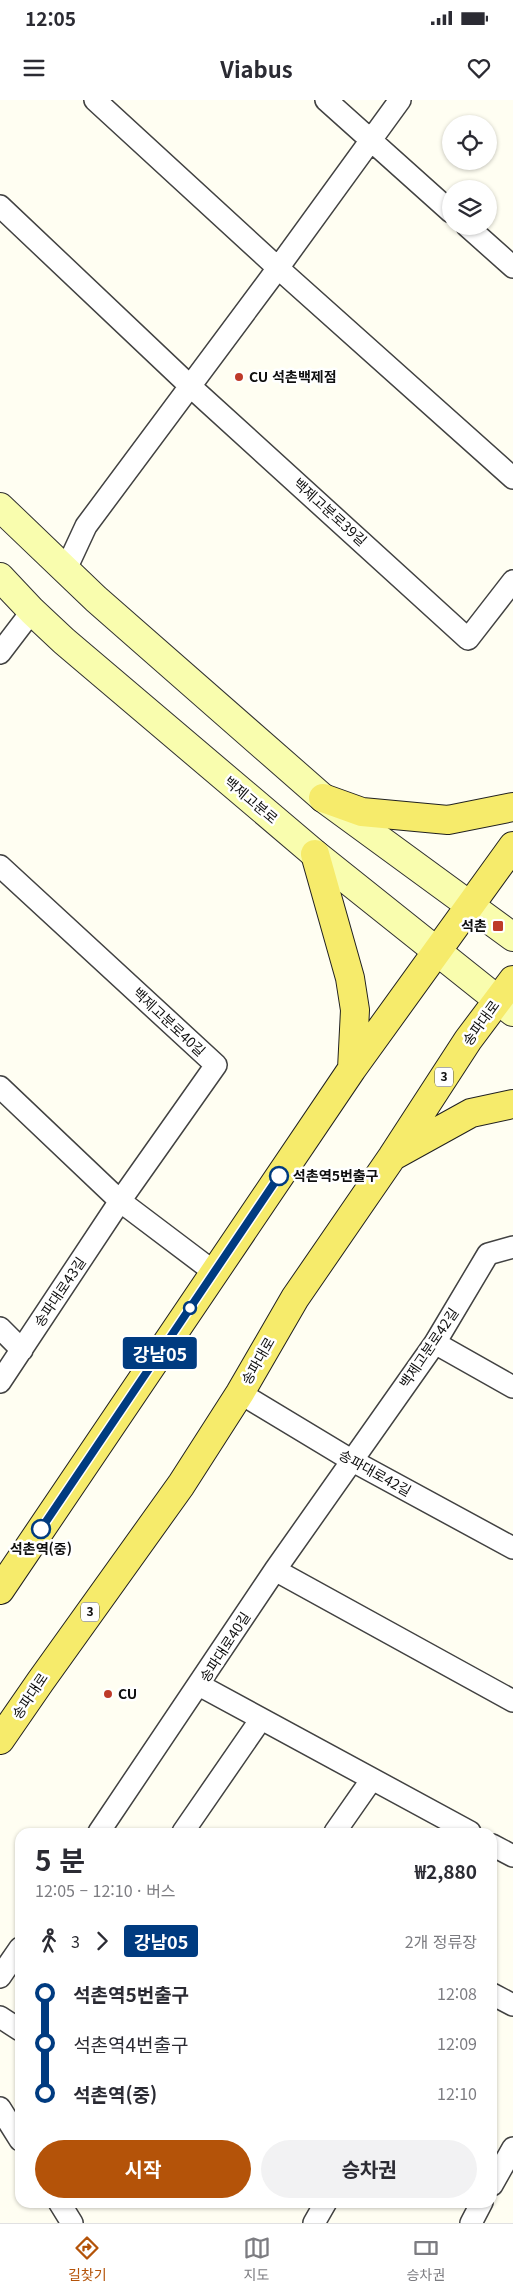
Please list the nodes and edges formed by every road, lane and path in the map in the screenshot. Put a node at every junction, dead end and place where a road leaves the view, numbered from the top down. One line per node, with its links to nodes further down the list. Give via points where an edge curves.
1 (94, 100): 9 (street)
2 (326, 100): 4 (street)
3 (400, 100): 4 (street)
4 (370, 140): 5 (street); 9 (street)
5 (442, 204)
6 (0, 206): 10 (street, 백제고분로39길)
7 (477, 235): 8 (street)
8 (513, 267)
9 (278, 268): 10 (street); 11 (street)
10 (190, 386): 13 (street, via 86,526); 15 (street, 백제고분로39길, via 468,639)
11 (513, 478)
12 (0, 507): 13 (main road)
13 (66, 569): 18 (main road)
14 (0, 577): 16 (main road, 백제고분로)
15 (513, 581)
16 (32, 611): 17 (street); 21 (main road, 백제고분로)
17 (0, 654)
18 (323, 798): 19 (main road, via 362,812 448,820); 23 (main road)
19 (513, 807)
20 (513, 846): 23 (main road)
21 (315, 854): 25 (main road, 백제고분로); 27 (main road, via 350,978 355,1010)
22 (0, 866): 31 (street, 백제고분로40길, via 216,1065)
23 (470, 906): 24 (main road); 25 (main road)
24 (513, 937)
25 (436, 952): 26 (main road, 백제고분로); 27 (main road)
26 (508, 997): 30 (main road, 송파대로 / 3, via 468,1040)
27 (352, 1069): 33 (main road)
28 (0, 1086): 31 (street)
29 (513, 1104): 30 (main road, via 471,1113)
30 (392, 1156): 39 (main road, 송파대로 / 3, via 295,1298)
31 (120, 1201): 33 (street); 36 (street, 송파대로43길)
32 (513, 1247): 35 (street, 백제고분로42길, via 488,1254)
33 (214, 1272): 43 (main road)
34 (0, 1328): 36 (street)
35 (435, 1343): 38 (street); 40 (street, 백제고분로42길)
36 (22, 1350): 37 (street, 송파대로43길)
37 (0, 1382)
38 (513, 1387)
39 (240, 1393): 40 (street, 송파대로42길); 47 (main road, 송파대로 / 3, via 181,1485)
40 (351, 1460): 41 (street, 송파대로42길); 42 (street, 송파대로40길)
41 (513, 1548)
42 (275, 1570): 44 (street, 송파대로40길); 45 (street)
43 (0, 1590)
44 (199, 1685): 46 (street); 49 (street, 송파대로40길)
45 (513, 1701)
46 (260, 1719): 48 (street); 50 (street)
47 (0, 1740)
48 (372, 1779): 51 (street); 52 (street)
49 (102, 1828)
50 (187, 1828)
51 (339, 1828)
52 (463, 1828)
53 (497, 1847): 54 (street)
54 (513, 1856)
55 (15, 1955): 56 (street)
56 (0, 1977)
57 (497, 1997): 58 (street)
58 (513, 2005)
59 (0, 2017): 60 (street)
60 (15, 2027)
61 (0, 2108): 62 (street)
62 (15, 2132)
63 (513, 2148): 64 (street)
64 (497, 2176)
65 (63, 2208): 67 (street)
66 (479, 2208): 68 (street)
67 (72, 2223)
68 (471, 2223)

